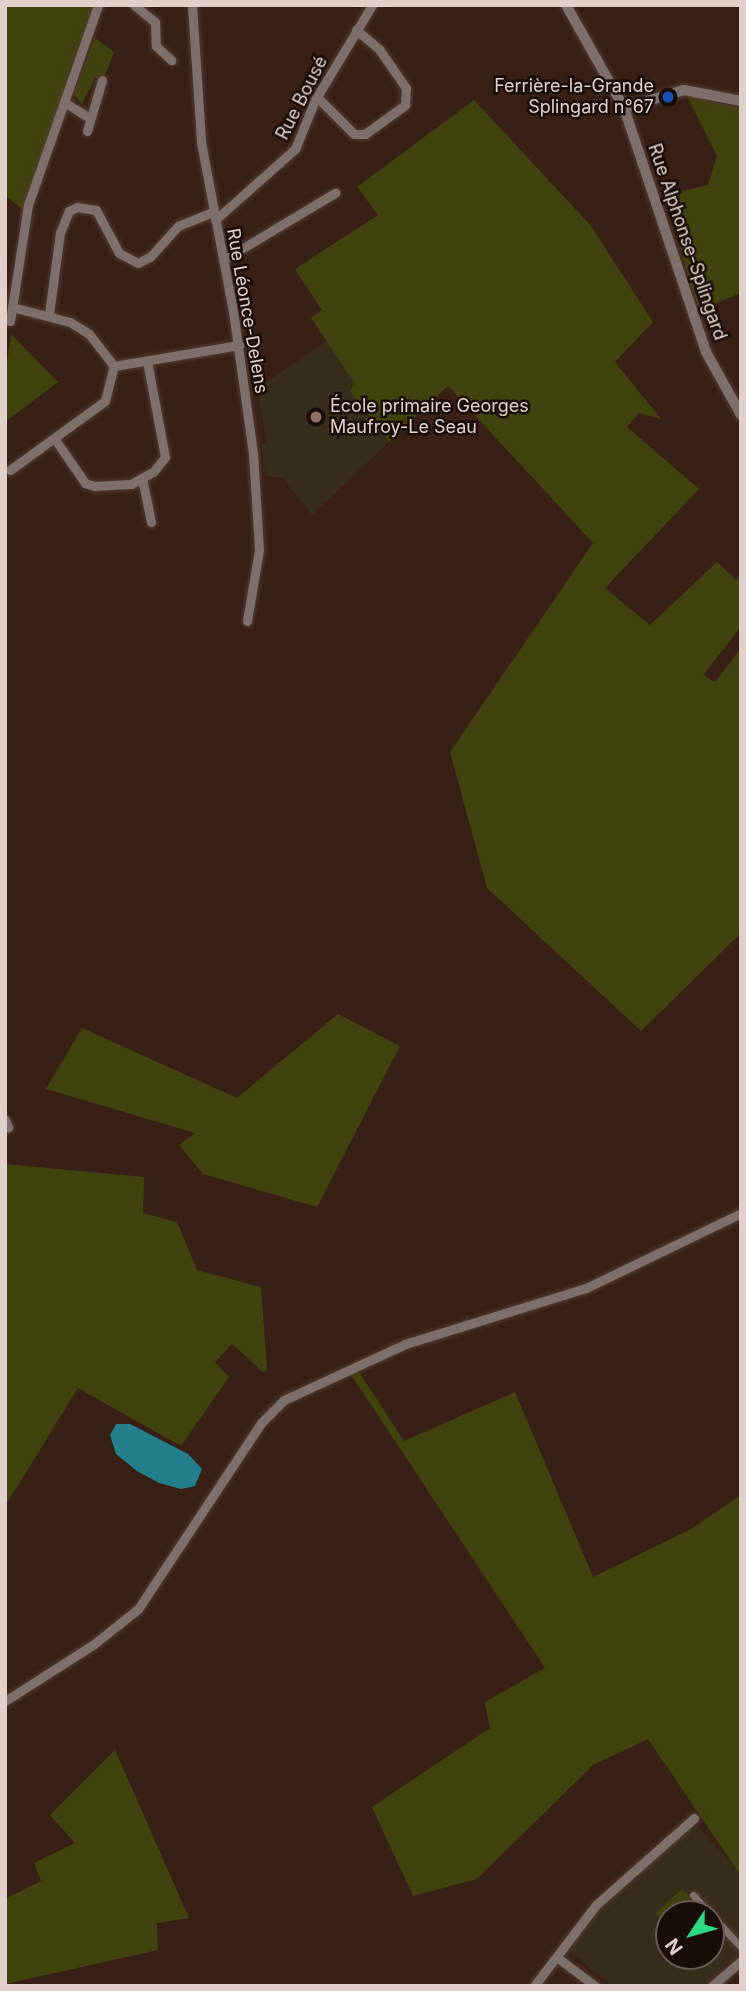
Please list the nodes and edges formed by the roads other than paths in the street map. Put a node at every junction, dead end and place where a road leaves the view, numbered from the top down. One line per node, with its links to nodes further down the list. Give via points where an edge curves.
1 (98, 5): 11 (street)
2 (134, 5): 7 (street, via 155,22 156,46)
3 (192, 5): 16 (street, Rue Léonce-Delens, via 201,142)
4 (372, 5): 6 (street, Rue Bousé)
5 (566, 5): 12 (street, Rue Alphonse-Splingard)
6 (356, 30): 9 (street, Rue Bousé); 9 (street, via 379,49 406,88 405,105 365,134 354,134)
7 (171, 60)
8 (102, 80): 13 (street)
9 (317, 97): 16 (street, Rue Bousé, via 295,149)
10 (741, 101): 12 (street, via 684,90)
11 (64, 102): 13 (street); 18 (street, via 28,205)
12 (624, 108): 24 (street, Rue Alphonse-Splingard, via 706,352)
13 (90, 118): 14 (street)
14 (87, 131)
15 (335, 193): 17 (street)
16 (214, 216): 17 (street, Rue Léonce-Delens); 19 (street, Rue Bousé, via 178,226 150,257 138,262 119,253 96,210 77,207 69,211 60,233)
17 (223, 260): 21 (street, Rue Léonce-Delens)
18 (12, 307): 19 (street); 20 (street)
19 (48, 314): 23 (street, via 89,334)
20 (10, 321)
21 (239, 345): 22 (street); 29 (street, Rue Léonce-Delens, via 259,550)
22 (147, 362): 23 (street); 27 (street, via 165,457)
23 (114, 366): 25 (street, via 106,401)
24 (741, 415)
25 (54, 438): 26 (street); 27 (street, via 85,483 131,484)
26 (9, 470)
27 (142, 478): 28 (street)
28 (151, 522)
29 (247, 621)
30 (741, 1213): 31 (street, via 586,1288 405,1344 284,1400 261,1423 138,1609 94,1644)
31 (5, 1701)
32 (694, 1818): 37 (street, via 596,1905)
33 (693, 1895): 34 (street)
34 (698, 1900)
35 (725, 1929): 36 (street)
36 (741, 1947)
37 (558, 1958): 39 (street); 40 (street)
38 (741, 1961): 41 (street)
39 (534, 1986)
40 (595, 1986)
41 (712, 1986)

